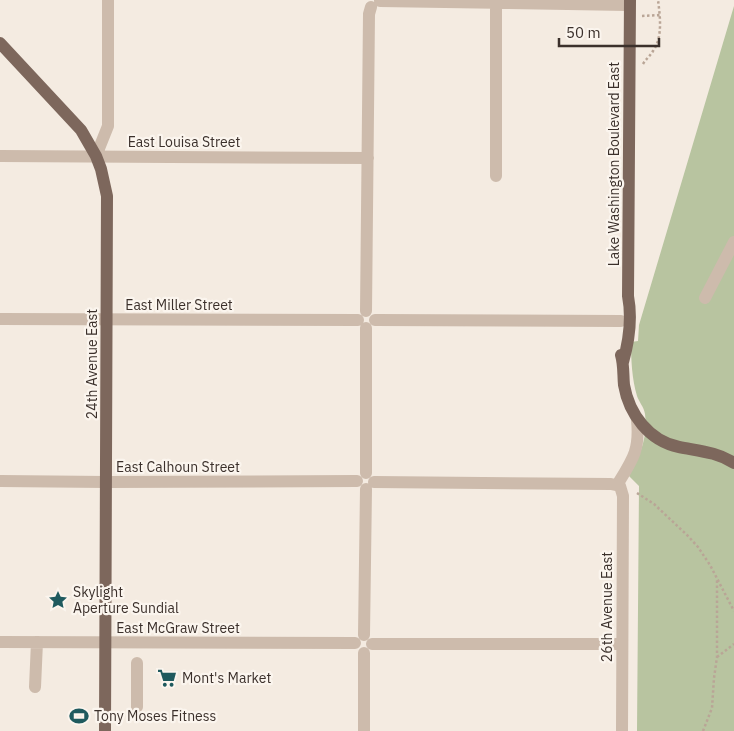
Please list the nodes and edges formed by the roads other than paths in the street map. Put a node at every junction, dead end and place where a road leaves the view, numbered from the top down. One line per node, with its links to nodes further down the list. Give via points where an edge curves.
1 (108, 0): 7 (street, via 108,126)
2 (374, 2): 3 (street); 8 (street, via 369,14)
3 (496, 2): 4 (street); 9 (street)
4 (628, 2): 11 (main road, Lake Washington Boulevard East)
5 (0, 43): 7 (main road, 24th Avenue East, via 81,130)
6 (0, 156): 7 (street, East Louisa Street)
7 (96, 156): 8 (street, East Louisa Street); 14 (main road, 24th Avenue East, via 107,196)
8 (368, 158): 15 (street)
9 (496, 176)
10 (734, 242): 12 (street)
11 (628, 296): 16 (main road, Lake Washington Boulevard East); 17 (main road, Lake Washington Boulevard East, via 630,308)
12 (705, 298)
13 (0, 319): 14 (street, East Miller Street)
14 (107, 320): 15 (street, East Miller Street); 22 (main road, 24th Avenue East)
15 (366, 320): 16 (street, East Miller Street); 21 (street)
16 (621, 321): 17 (main road, via 619,349)
17 (623, 362): 18 (main road, via 624,385)
18 (637, 420): 19 (main road, via 667,444 708,451); 23 (street, via 639,438 636,450)
19 (734, 463)
20 (0, 481): 22 (street, East Calhoun Street)
21 (365, 481): 22 (street, East Calhoun Street); 23 (street, East Calhoun Street); 27 (street)
22 (106, 482): 26 (main road, 24th Avenue East)
23 (614, 484): 28 (street, 26th Avenue East, via 620,486 623,496)
24 (0, 642): 25 (street, East McGraw Street)
25 (37, 642): 26 (street, East McGraw Street); 30 (street)
26 (105, 642): 27 (street, East McGraw Street); 32 (main road, 24th Avenue East)
27 (364, 644): 28 (street, East McGraw Street); 33 (street)
28 (622, 644): 34 (street, 26th Avenue East)
29 (137, 663): 31 (street)
30 (35, 687)
31 (137, 707)
32 (105, 731)
33 (364, 731)
34 (622, 731)

